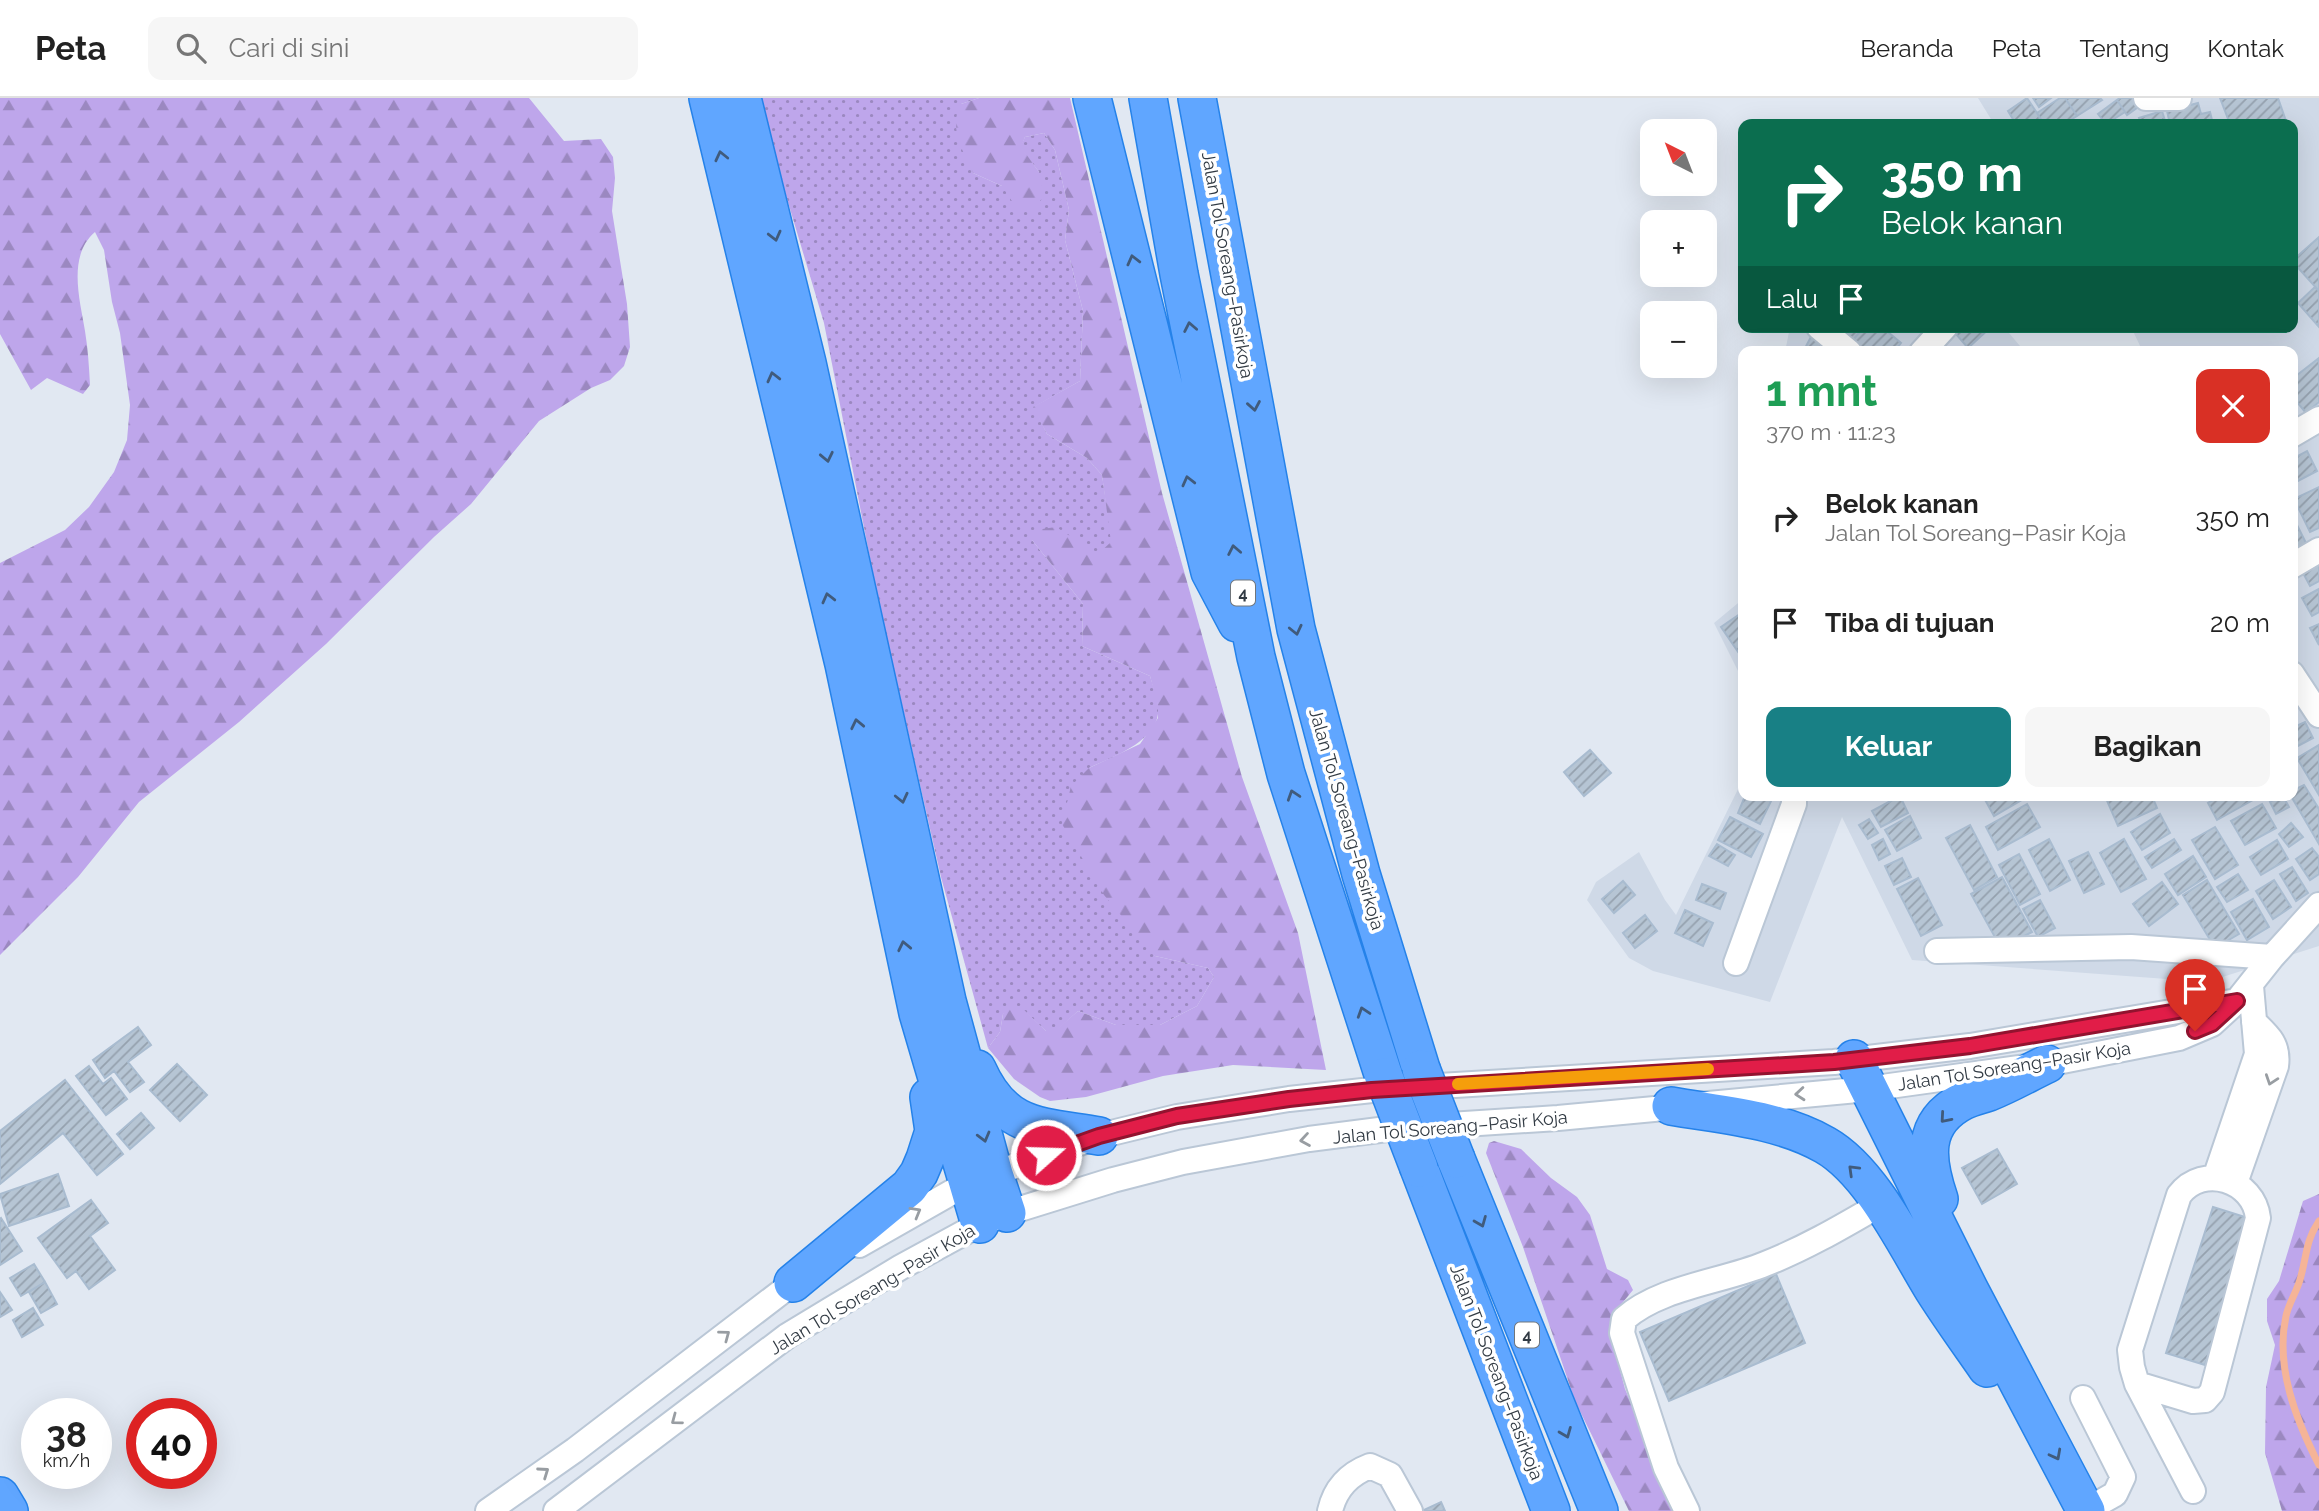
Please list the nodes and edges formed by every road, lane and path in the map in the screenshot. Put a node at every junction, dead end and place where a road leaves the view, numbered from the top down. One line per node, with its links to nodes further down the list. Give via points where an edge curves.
1 (708, 98): 25 (highway, one-way to 1, via 844,664)
2 (741, 98): 25 (highway, one-way to 25, via 807,363)
3 (1092, 98): 16 (highway, one-way to 3, via 1210,572)
4 (1148, 98): 16 (highway, Jalan Tol Soreang–Pasirkoja / 4, one-way to 4)
5 (1197, 98): 47 (highway, Jalan Tol Soreang–Pasirkoja / 4, one-way to 47, bridge, via 1296,629 1361,874 1421,1069)
6 (2146, 98): 7 (street)
7 (2179, 98)
8 (1826, 333): 10 (street)
9 (1939, 333): 11 (street)
10 (1842, 346)
11 (1928, 346)
12 (2319, 419): 13 (street)
13 (2298, 431)
14 (2319, 550): 15 (street)
15 (2298, 562)
16 (1256, 657): 46 (highway, Jalan Tol Soreang–Pasirkoja / 4, one-way to 16, bridge, via 1384,1077 1286,774)
17 (2298, 683): 18 (street)
18 (2319, 715)
19 (1794, 801): 23 (street)
20 (2319, 905): 22 (street)
21 (1937, 951): 22 (street, via 2131,947)
22 (2272, 957): 24 (street)
23 (1736, 962)
24 (2244, 993): 26 (street, Jalan Tol Soreang–Pasir Koja, via 2212,1024 2179,1038); 27 (street, Jalan Tol Soreang–Pasir Koja, via 1970,1046); 31 (street, via 2254,1022 2278,1052 2276,1066)
25 (933, 1007): 29 (highway, via 1002,1110 1034,1125); 30 (highway); 34 (highway, via 934,1131 919,1173 909,1187)
26 (2047, 1064): 27 (street, Jalan Tol Soreang–Pasir Koja); 35 (highway, one-way to 35, via 1963,1101 1945,1114 1934,1130 1928,1150 1931,1174)
27 (1851, 1075): 28 (street, Jalan Tol Soreang–Pasir Koja, one-way to 28); 29 (street, Jalan Tol Soreang–Pasir Koja, via 1372,1090 1177,1116); 35 (highway); 36 (highway)
28 (1671, 1106): 32 (highway, one-way to 28, via 1860,1175 1827,1146 1770,1124); 33 (street, Jalan Tol Soreang–Pasir Koja, one-way to 33, via 1308,1139 1183,1162)
29 (1099, 1136): 30 (street, Jalan Tol Soreang–Pasir Koja)
30 (981, 1179): 33 (highway); 34 (street, Jalan Tol Soreang–Pasir Koja, one-way to 30)
31 (2225, 1180): 37 (street, via 2198,1179 2179,1195 2130,1350); 37 (street, via 2257,1205 2258,1219 2212,1392 2205,1400 2193,1401)
32 (1881, 1204): 36 (highway); 48 (street, via 1764,1265 1690,1287 1639,1307 1624,1319 1622,1333 1654,1431)
33 (994, 1219): 43 (street, Jalan Tol Soreang–Pasir Koja, one-way to 43, via 901,1267 787,1336)
34 (793, 1283): 42 (street, Jalan Tol Soreang–Pasir Koja, one-way to 34)
35 (1969, 1289): 50 (highway, one-way to 50)
36 (1986, 1368): 49 (highway)
37 (2137, 1384): 39 (street)
38 (2083, 1398): 50 (street, via 2123,1477 2115,1494)
39 (2193, 1491)
40 (0, 1496): 41 (highway)
41 (9, 1511)
42 (488, 1511)
43 (556, 1511)
44 (1331, 1511): 45 (street, via 1333,1497 1345,1481 1370,1466 1390,1475)
45 (1410, 1511)
46 (1550, 1511)
47 (1599, 1511)
48 (1687, 1511)
49 (2058, 1511)
50 (2086, 1511)

